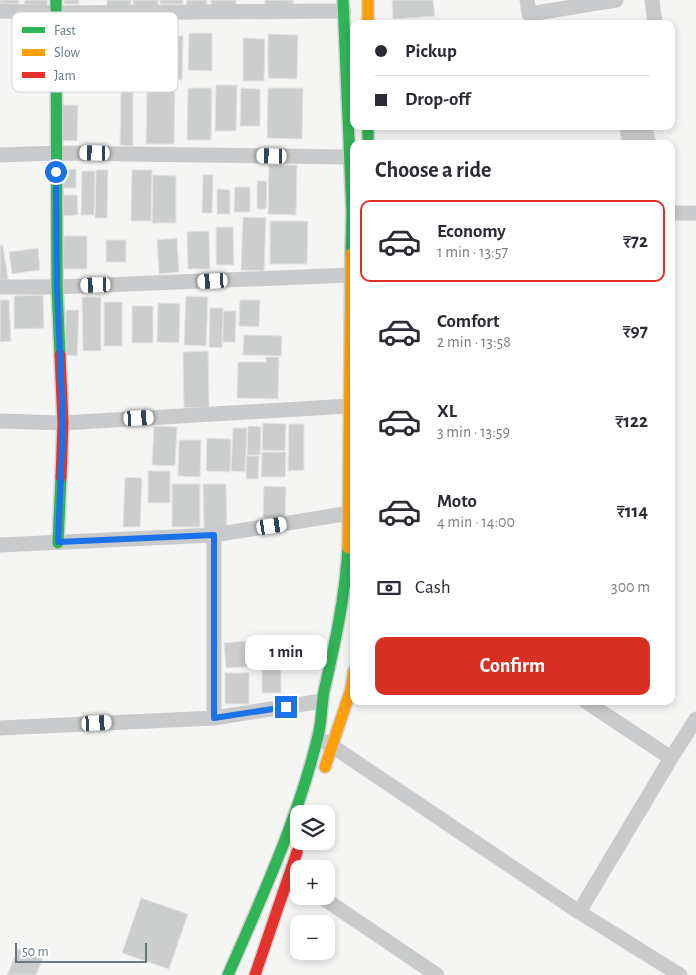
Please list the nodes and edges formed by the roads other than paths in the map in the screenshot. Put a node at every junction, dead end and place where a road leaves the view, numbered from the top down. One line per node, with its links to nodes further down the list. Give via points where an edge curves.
1 (368, 0): 8 (main road)
2 (527, 0): 3 (street, via 529,14)
3 (616, 0)
4 (652, 0): 9 (street)
5 (344, 6): 6 (street); 13 (main road)
6 (56, 7): 7 (street)
7 (0, 11)
8 (368, 20)
9 (654, 20)
10 (56, 92): 11 (main road)
11 (56, 153): 12 (street); 13 (street); 18 (main road)
12 (0, 155)
13 (350, 156)
14 (696, 212): 15 (street)
15 (675, 213)
16 (350, 275): 18 (street); 19 (main road)
17 (0, 286): 18 (street)
18 (57, 287): 21 (main road)
19 (349, 406): 21 (street); 22 (main road, via 347,473)
20 (0, 421): 21 (street)
21 (63, 423): 24 (main road)
22 (350, 513): 23 (street)
23 (214, 535): 24 (street); 30 (street)
24 (58, 542): 25 (street)
25 (0, 545)
26 (350, 554): 28 (main road, via 340,624)
27 (350, 692): 34 (main road)
28 (322, 701): 30 (street); 33 (main road)
29 (591, 705): 35 (street)
30 (214, 718): 32 (street)
31 (696, 719): 35 (street)
32 (0, 728)
33 (319, 737): 34 (street); 37 (main road)
34 (332, 746): 36 (main road); 41 (street)
35 (671, 758): 41 (street)
36 (321, 780)
37 (276, 866): 38 (street); 42 (main road)
38 (290, 876)
39 (290, 889): 43 (main road)
40 (333, 905): 44 (street)
41 (579, 912): 45 (street)
42 (228, 975)
43 (255, 975)
44 (437, 975)
45 (680, 975)

